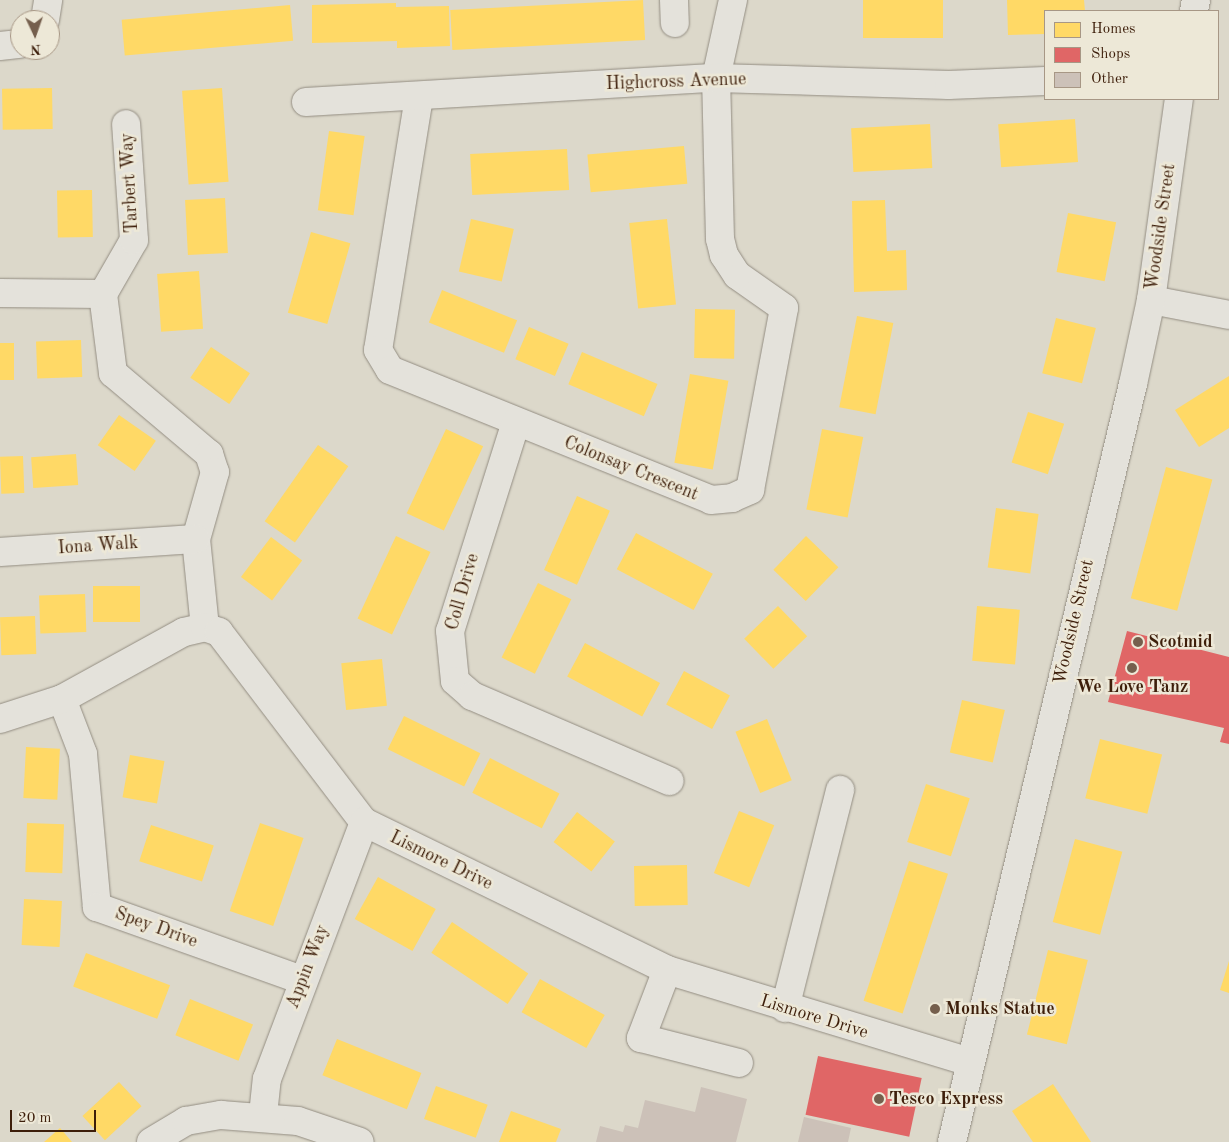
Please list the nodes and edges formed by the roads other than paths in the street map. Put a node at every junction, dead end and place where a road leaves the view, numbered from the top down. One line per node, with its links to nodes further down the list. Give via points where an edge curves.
1 (733, 0): 2 (street)
2 (716, 78): 3 (street, Highcross Avenue, via 949,85); 4 (street, Highcross Avenue); 12 (street, Colonsay Crescent, via 724,255 738,275 768,293 784,308 750,490 710,500)
3 (1044, 81)
4 (419, 97): 6 (street, Highcross Avenue); 12 (street, Colonsay Crescent, via 378,350 390,370)
5 (1179, 100): 10 (street, Woodside Street)
6 (306, 102)
7 (126, 124): 9 (street, Tarbert Way, via 134,240)
8 (0, 293): 9 (street)
9 (102, 294): 13 (street, via 113,373 209,454 215,472)
10 (1151, 300): 11 (street); 24 (street, Woodside Street)
11 (1229, 315)
12 (516, 422): 18 (street, Coll Drive, via 450,631 455,681 472,696)
13 (196, 539): 14 (street, Iona Walk); 15 (street)
14 (0, 552)
15 (205, 627): 16 (street, via 184,632); 20 (street, Lismore Drive, via 219,632)
16 (62, 699): 17 (street); 22 (street, Spey Drive, via 83,754 97,907)
17 (0, 718)
18 (669, 781)
19 (840, 790): 23 (street)
20 (364, 822): 21 (street, Lismore Drive); 22 (street, Appin Way)
21 (667, 970): 23 (street, Lismore Drive); 25 (street, via 641,1038)
22 (302, 980): 26 (street, Appin Way, via 267,1079)
23 (785, 1008): 24 (street, Lismore Drive)
24 (970, 1062): 29 (street, Woodside Street)
25 (740, 1063)
26 (263, 1115): 27 (street, via 186,1121); 28 (street, via 298,1121)
27 (150, 1142)
28 (360, 1142)
29 (952, 1142)

